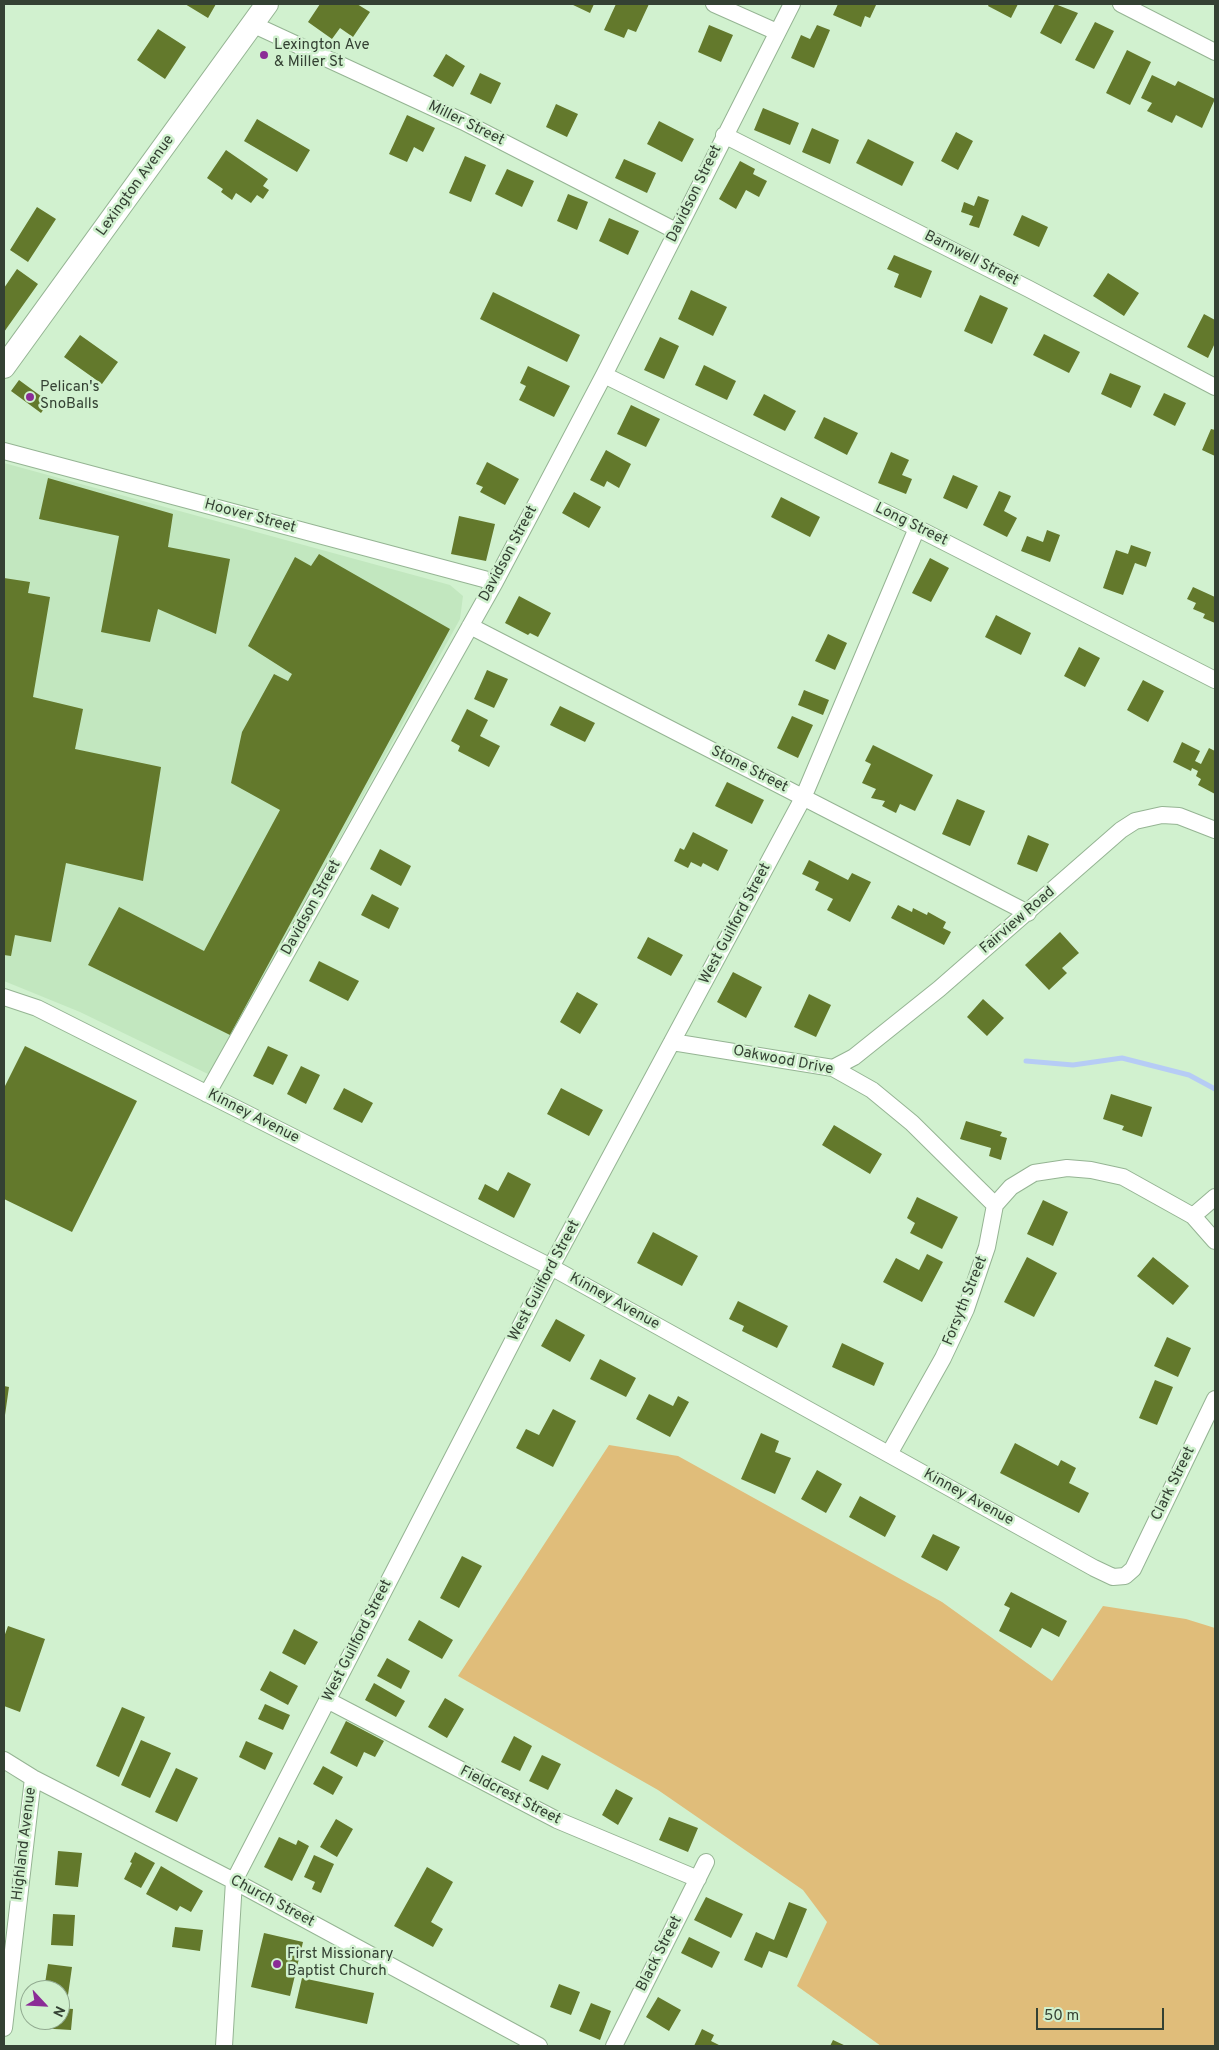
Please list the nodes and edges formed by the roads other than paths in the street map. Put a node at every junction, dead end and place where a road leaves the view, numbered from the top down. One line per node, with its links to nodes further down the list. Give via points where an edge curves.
1 (267, 4): 5 (main road, Lexington Avenue)
2 (714, 4): 6 (street)
3 (792, 4): 6 (street, Davidson Street)
4 (1122, 4): 7 (street)
5 (252, 24): 9 (street, Miller Street, via 464,122); 10 (main road, Lexington Avenue)
6 (776, 32): 8 (street, Davidson Street)
7 (1215, 52)
8 (724, 135): 9 (street, Davidson Street); 12 (street, Barnwell Street, via 1029,289)
9 (676, 231): 11 (street, Davidson Street)
10 (4, 367)
11 (604, 375): 14 (street, Long Street); 15 (street, Davidson Street)
12 (1215, 388)
13 (4, 452): 15 (street, Hoover Street)
14 (918, 528): 17 (street, Long Street); 18 (street, West Guilford Street)
15 (495, 582): 16 (street, Davidson Street)
16 (470, 626): 18 (street, Stone Street); 24 (street, Davidson Street)
17 (1215, 680)
18 (803, 798): 20 (street, Stone Street); 22 (street, West Guilford Street)
19 (1215, 830): 20 (street, Fairview Road, via 1178,816 1162,815 1135,821)
20 (1028, 913): 23 (street, Fairview Road, via 854,1057)
21 (4, 997): 24 (street, Kinney Avenue, via 37,1008)
22 (672, 1042): 23 (street, Oakwood Drive); 29 (street, West Guilford Street)
23 (833, 1068): 26 (street, Oakwood Drive, via 872,1090 912,1123)
24 (207, 1094): 29 (street, Kinney Avenue)
25 (1215, 1197): 27 (street)
26 (995, 1205): 27 (street, via 1011,1187 1034,1173 1067,1168 1124,1177); 31 (street, Forsyth Street, via 987,1247 966,1309 943,1358)
27 (1193, 1216): 28 (street)
28 (1215, 1241)
29 (551, 1267): 31 (street, Kinney Avenue); 33 (street, West Guilford Street)
30 (1215, 1399): 32 (street, Clark Street)
31 (889, 1454): 32 (street, Kinney Avenue, via 1113,1577 1125,1576)
32 (1133, 1569)
33 (327, 1700): 37 (street, Fieldcrest Street, via 557,1820); 38 (street, West Guilford Street)
34 (4, 1760): 35 (street, Church Street)
35 (33, 1778): 38 (street, Church Street); 39 (street, Highland Avenue)
36 (706, 1862): 37 (street, Black Street)
37 (698, 1879): 42 (street, Black Street)
38 (234, 1881): 40 (street, West Guilford Street); 41 (street, Church Street)
39 (4, 2028)
40 (224, 2046)
41 (539, 2046)
42 (614, 2046)

